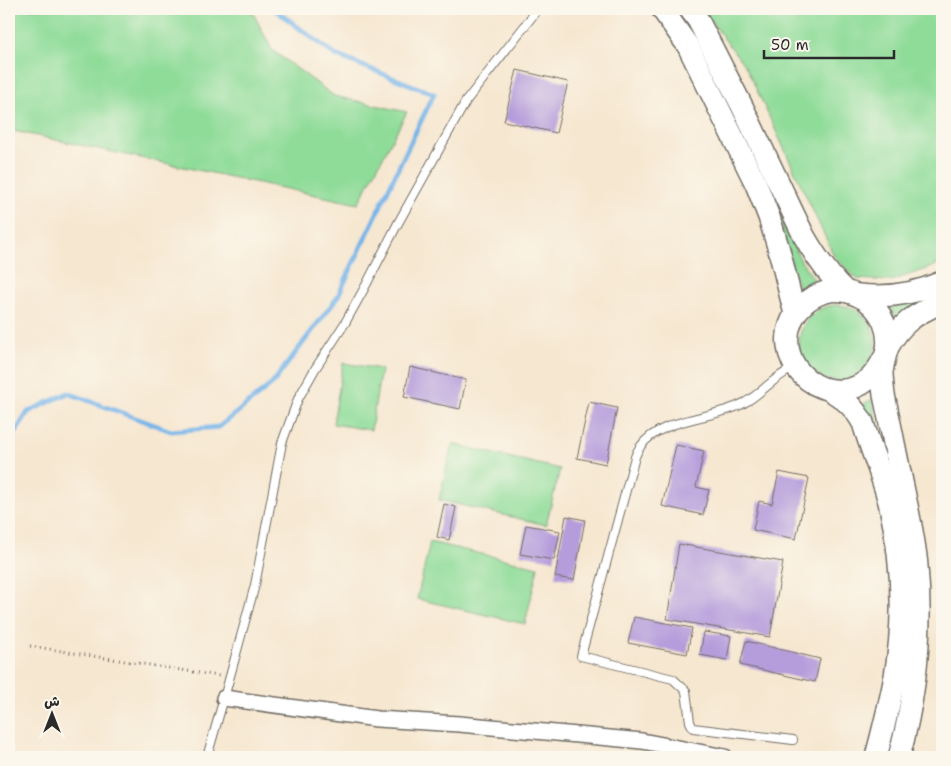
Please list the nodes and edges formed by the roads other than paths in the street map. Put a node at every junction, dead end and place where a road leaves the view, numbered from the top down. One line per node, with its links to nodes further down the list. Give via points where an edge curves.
1 (538, 9): 11 (lane, via 466,101 345,323 298,399 282,443 255,585)
2 (662, 9): 7 (street, via 688,46 756,184 779,250)
3 (690, 9): 5 (street, via 742,106 814,254 826,271)
4 (942, 282): 5 (street, via 896,296)
5 (852, 293): 7 (street, via 830,291 816,296); 8 (street, via 870,302 882,318 887,336)
6 (942, 302): 8 (street, via 909,320 892,338)
7 (795, 314): 9 (street, via 789,326 788,340)
8 (886, 353): 10 (street, via 878,370 868,380 856,387); 16 (street, via 882,372 884,395 912,532 919,597 915,685)
9 (794, 366): 10 (street, via 815,385); 12 (lane, via 744,403 718,414 670,425 640,446 634,457 581,656 673,679 686,691 693,728)
10 (828, 389): 15 (street, via 850,404 863,423 888,501 898,560 899,647)
11 (224, 698): 13 (lane); 14 (street, via 377,719 642,741)
12 (793, 740)
13 (207, 757)
14 (725, 757)
15 (876, 757)
16 (899, 757)

